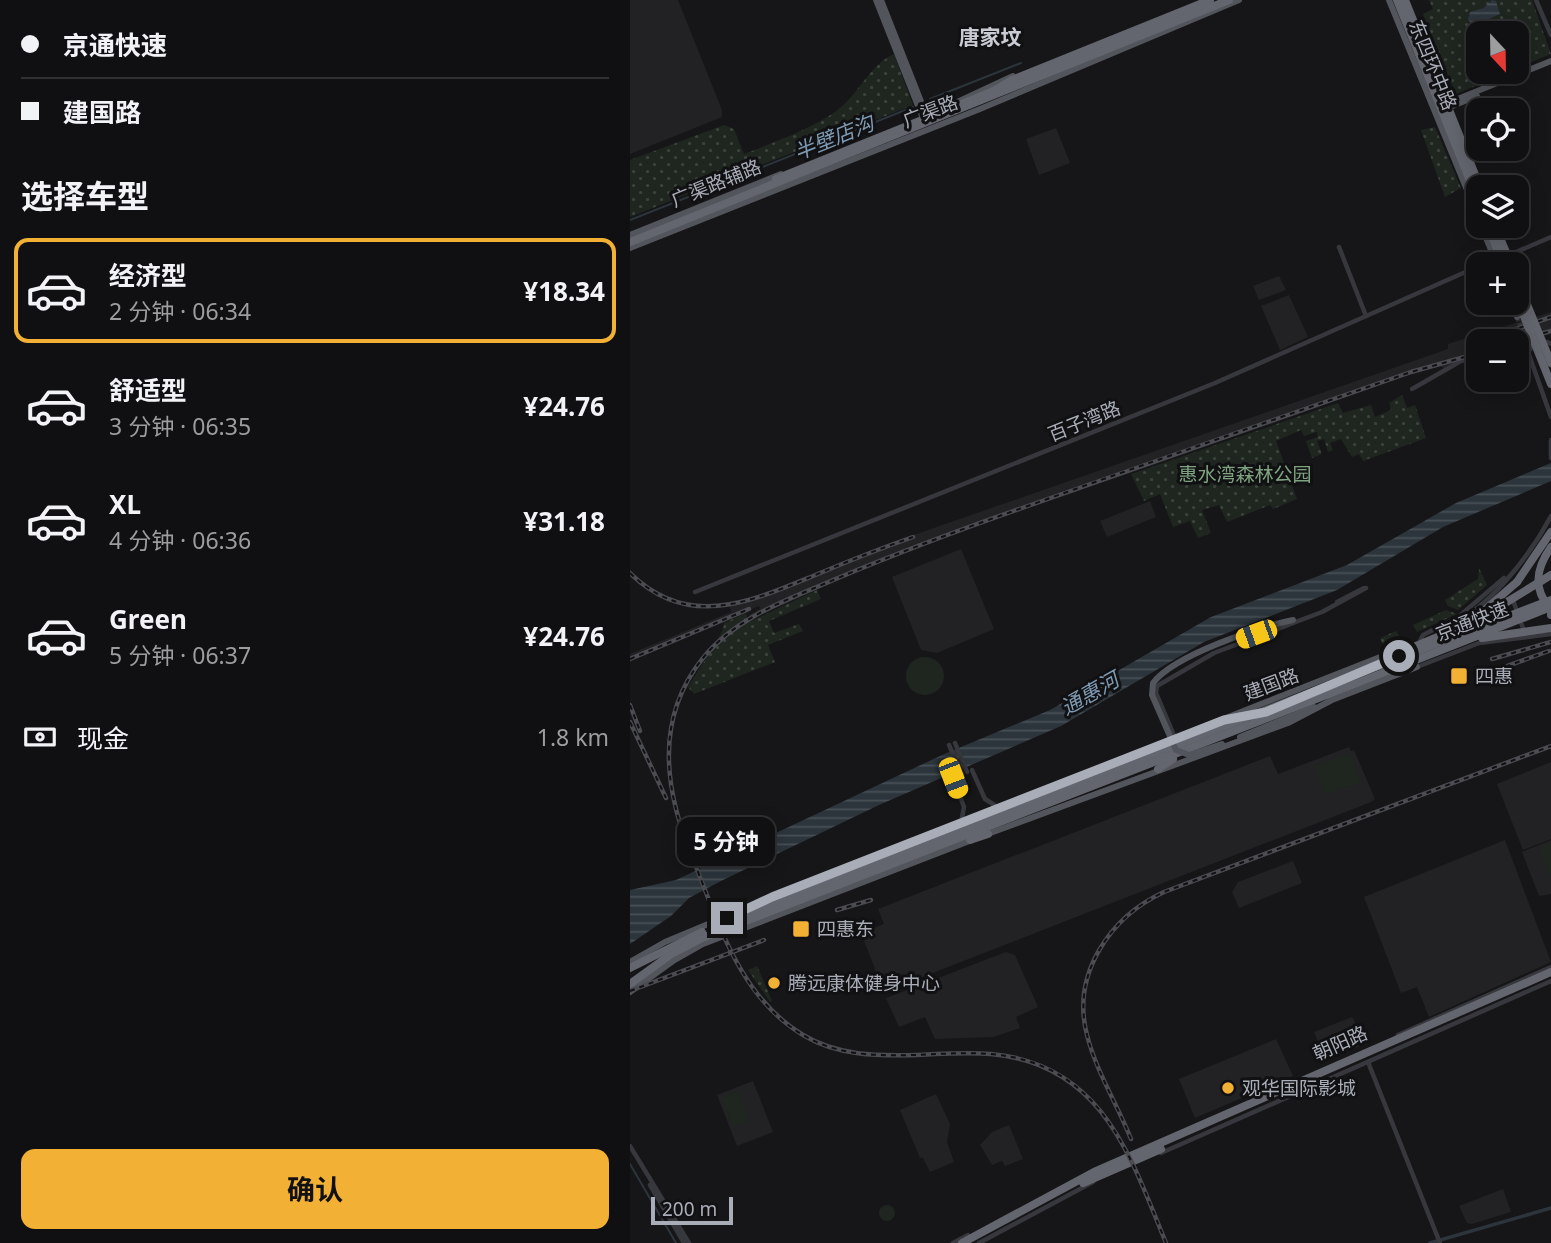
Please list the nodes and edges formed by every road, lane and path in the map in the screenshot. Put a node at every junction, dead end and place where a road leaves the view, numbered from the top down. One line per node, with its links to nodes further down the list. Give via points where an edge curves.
1 (876, 0): 16 (main road)
2 (881, 0): 16 (main road)
3 (1207, 0): 14 (highway, via 1012,80); 16 (main road, 广渠路辅路)
4 (1220, 0): 14 (highway, 广渠路)
5 (1229, 0): 14 (highway, 广渠路)
6 (1240, 0): 11 (main road, 广渠路)
7 (1390, 0): 20 (main road, 东四环中路)
8 (1396, 0): 17 (highway, 东四环中路)
9 (1406, 0): 15 (street, 东四环中路); 19 (highway, 东四环中路)
10 (1536, 0): 12 (street)
11 (1203, 15): 14 (highway); 24 (main road, 广渠路)
12 (1551, 35)
13 (1551, 63): 15 (main road)
14 (996, 93): 22 (highway, 广渠路)
15 (1449, 105): 18 (street, 东四环中路)
16 (924, 115): 22 (main road, 广渠路辅路)
17 (1467, 175)
18 (1475, 175)
19 (1475, 175)
20 (1466, 187)
21 (1551, 237): 25 (street)
22 (630, 238)
23 (1339, 247): 29 (street)
24 (630, 248)
25 (1522, 252)
26 (1466, 273): 29 (street, 百子湾路)
27 (1529, 309): 33 (highway, bridge)
28 (1523, 315): 34 (highway, bridge)
29 (1366, 316): 47 (street, 百子湾路, via 1215,383)
30 (1545, 346): 31 (street, via 1547,342); 33 (main road); 34 (main road)
31 (1529, 351): 36 (street); 37 (street)
32 (1466, 360): 35 (street)
33 (1551, 363)
34 (1551, 382)
35 (1412, 389)
36 (1551, 404)
37 (1551, 417)
38 (1551, 440): 39 (street)
39 (1551, 457)
40 (1551, 516): 42 (street)
41 (1551, 524): 42 (street)
42 (1547, 537): 43 (street); 46 (highway); 46 (highway); 49 (highway, via 1538,582)
43 (1516, 569): 45 (street); 55 (street, via 1508,585 1521,626 1525,632)
44 (1551, 575): 52 (highway, bridge, via 1500,608)
45 (1508, 576): 52 (street, 建国路); 56 (street, via 1469,610)
46 (1517, 582): 52 (highway, bridge)
47 (695, 592)
48 (1551, 600): 50 (highway, bridge); 61 (highway, 京通快速, bridge)
49 (1551, 608): 57 (highway, 京通快速, bridge)
50 (1551, 615)
51 (1293, 620): 63 (street, via 1211,652); 63 (street, via 1366,588 1322,612 1214,653); 68 (main road, bridge, via 1220,643 1153,683 1152,695 1176,750 1189,755)
52 (1455, 628): 56 (street, 建国路); 61 (highway, bridge, via 1413,648)
53 (1551, 628): 57 (highway, bridge)
54 (1551, 634): 55 (street)
55 (1543, 635): 57 (street, 建国路)
56 (1420, 641): 58 (street, 建国路)
57 (1466, 643): 60 (street, 建国路); 61 (highway, 京通快速, bridge)
58 (1411, 645): 59 (main road, 建国路); 60 (street)
59 (1398, 650): 62 (street); 67 (main road, 建国路)
60 (1419, 666): 62 (main road, 建国路)
61 (1387, 667): 65 (highway, 京通快速); 66 (highway, 京通快速)
62 (1405, 671): 64 (main road, 建国路)
63 (1157, 686): 69 (street)
64 (1332, 701): 68 (main road); 72 (main road, 建国路, via 1288,723)
65 (1295, 709): 68 (highway); 71 (highway, 京通快速)
66 (1266, 712): 67 (highway); 79 (highway, 京通快速)
67 (1224, 720): 69 (main road, 建国路)
68 (1281, 720)
69 (1175, 739): 74 (main road, 建国路)
70 (952, 744): 74 (street, via 985,799)
71 (1184, 751): 72 (highway); 78 (highway, 京通快速)
72 (1158, 769): 76 (main road, 建国路)
73 (953, 778): 75 (street, via 964,807)
74 (1000, 808): 75 (main road, 建国路)
75 (961, 822): 77 (main road, 建国路)
76 (988, 834): 78 (highway); 86 (main road, 建国路, via 703,944)
77 (912, 842): 79 (highway); 80 (main road, 建国路)
78 (913, 857): 85 (highway, 京通快速, via 702,938)
79 (884, 861): 82 (highway, 京通快速, via 683,940)
80 (652, 950): 81 (main road, 建国路); 82 (main road)
81 (630, 962)
82 (630, 968)
83 (1551, 971): 88 (highway, 朝阳路)
84 (1551, 981): 87 (street, 朝阳路)
85 (630, 984)
86 (630, 992)
87 (1368, 1062): 88 (street, 朝阳路); 92 (street)
88 (1214, 1124): 91 (highway, 朝阳路)
89 (630, 1146): 94 (street)
90 (630, 1151): 93 (street)
91 (1048, 1200): 95 (street, 朝阳路); 96 (highway, 朝阳路); 97 (highway, 朝阳路); 98 (street, 朝阳路)
92 (1439, 1240)
93 (684, 1243)
94 (689, 1243)
95 (953, 1243)
96 (962, 1243)
97 (969, 1243)
98 (979, 1243)

